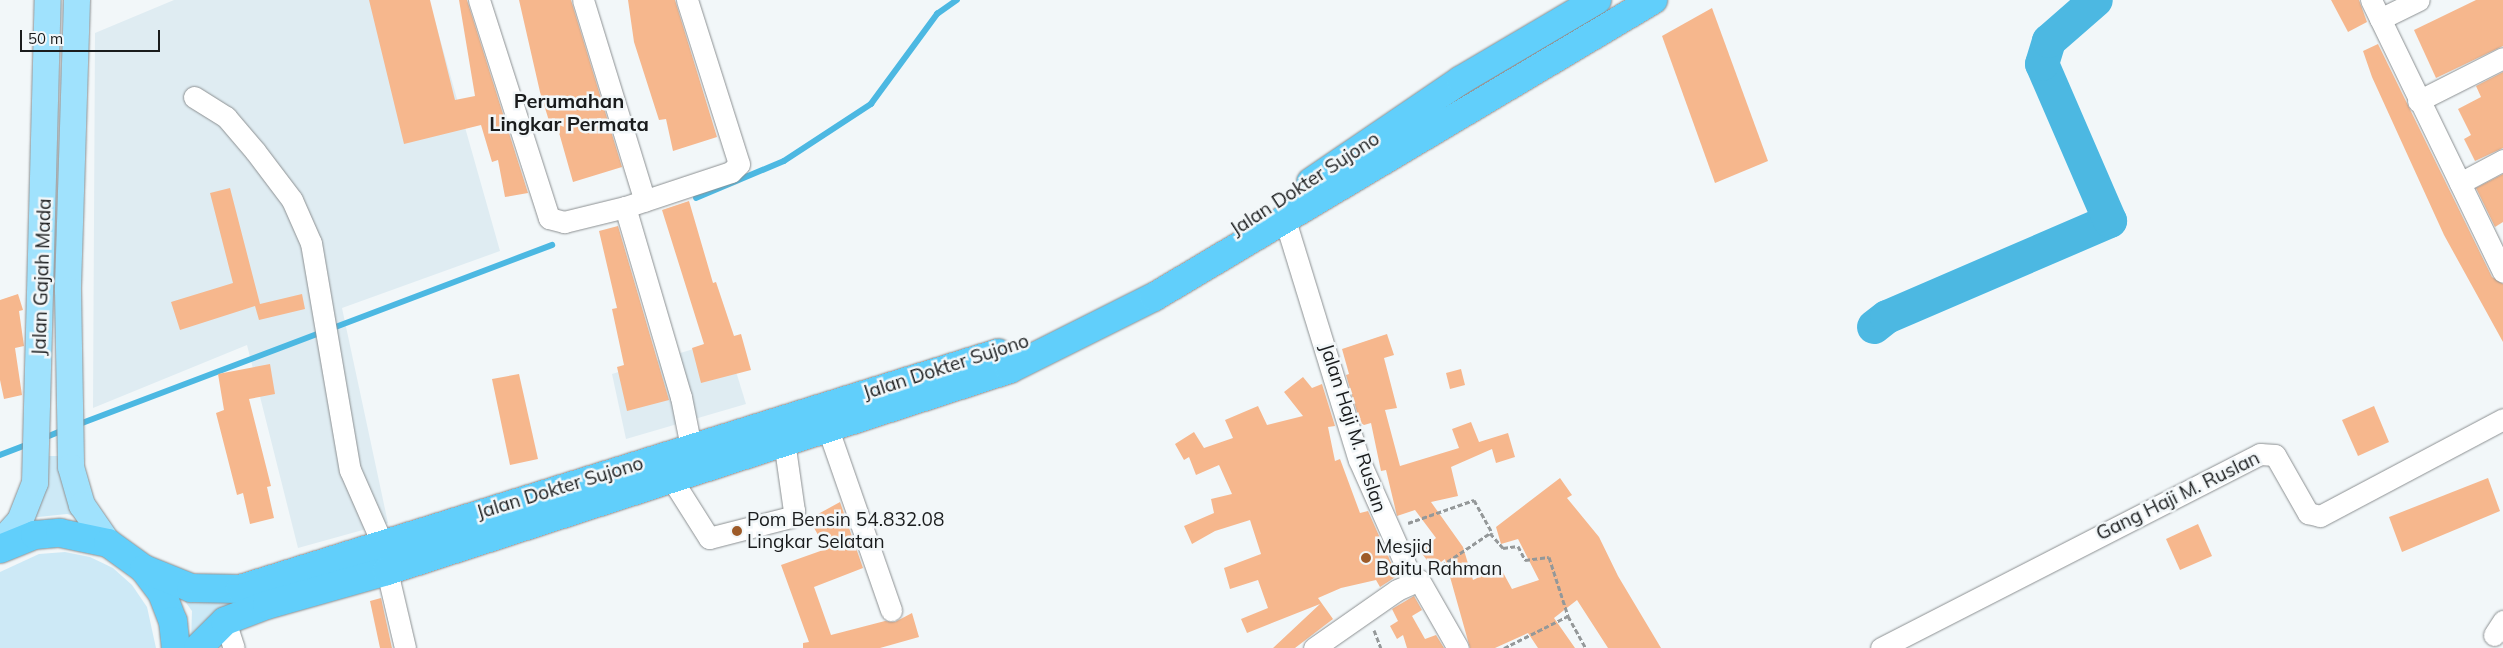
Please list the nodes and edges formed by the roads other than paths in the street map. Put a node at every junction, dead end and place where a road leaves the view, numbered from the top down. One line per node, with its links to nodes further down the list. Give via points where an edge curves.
1 (48, 0): 25 (main road, Jalan Gajah Mada, via 35,483 20,521)
2 (77, 0): 27 (main road, Jalan Gajah Mada, via 68,290 72,467 82,505)
3 (479, 0): 15 (street, via 549,218 564,222)
4 (584, 0): 15 (street)
5 (687, 0): 15 (street, via 739,164 731,172)
6 (1597, 0): 18 (highway, Jalan Dokter Sujono, via 1462,80 1297,192 1147,282)
7 (1653, 0): 16 (highway)
8 (2420, 0): 9 (street)
9 (2376, 10): 12 (street)
10 (2503, 58): 12 (street)
11 (194, 97): 26 (street, via 226,117 292,200 311,243 326,312 350,470)
12 (2418, 100): 14 (street)
13 (2503, 160): 14 (street)
14 (2460, 183): 17 (street)
15 (635, 204): 22 (street)
16 (1284, 220): 18 (highway, via 1154,297); 32 (street, Jalan Haji M. Ruslan, via 1356,451 1388,530)
17 (2501, 264)
18 (1007, 360): 20 (highway); 22 (highway, Jalan Dokter Sujono)
19 (2503, 419): 41 (street, Gang Haji M. Ruslan, via 2320,516 2308,513 2275,455 2260,454)
20 (828, 429): 21 (highway); 33 (street)
21 (784, 441): 23 (highway); 23 (street, via 794,511 791,517 709,538)
22 (691, 447): 24 (highway, Jalan Dokter Sujono)
23 (671, 478): 29 (highway)
24 (434, 526): 26 (highway, Jalan Dokter Sujono); 29 (highway)
25 (0, 543)
26 (382, 543): 30 (highway, Jalan Dokter Sujono, via 230,591 191,588)
27 (108, 544): 28 (highway, via 60,533 35,535); 30 (highway)
28 (0, 549)
29 (443, 552): 31 (highway)
30 (144, 568): 35 (highway, via 162,593 173,621)
31 (387, 571): 34 (highway); 38 (street)
32 (1416, 581): 39 (street); 40 (street, Jalan Haji M. Ruslan)
33 (890, 610)
34 (225, 621): 36 (highway); 37 (street)
35 (176, 648)
36 (198, 648)
37 (234, 648)
38 (405, 648)
39 (1314, 648)
40 (1458, 648)
41 (1881, 648)

